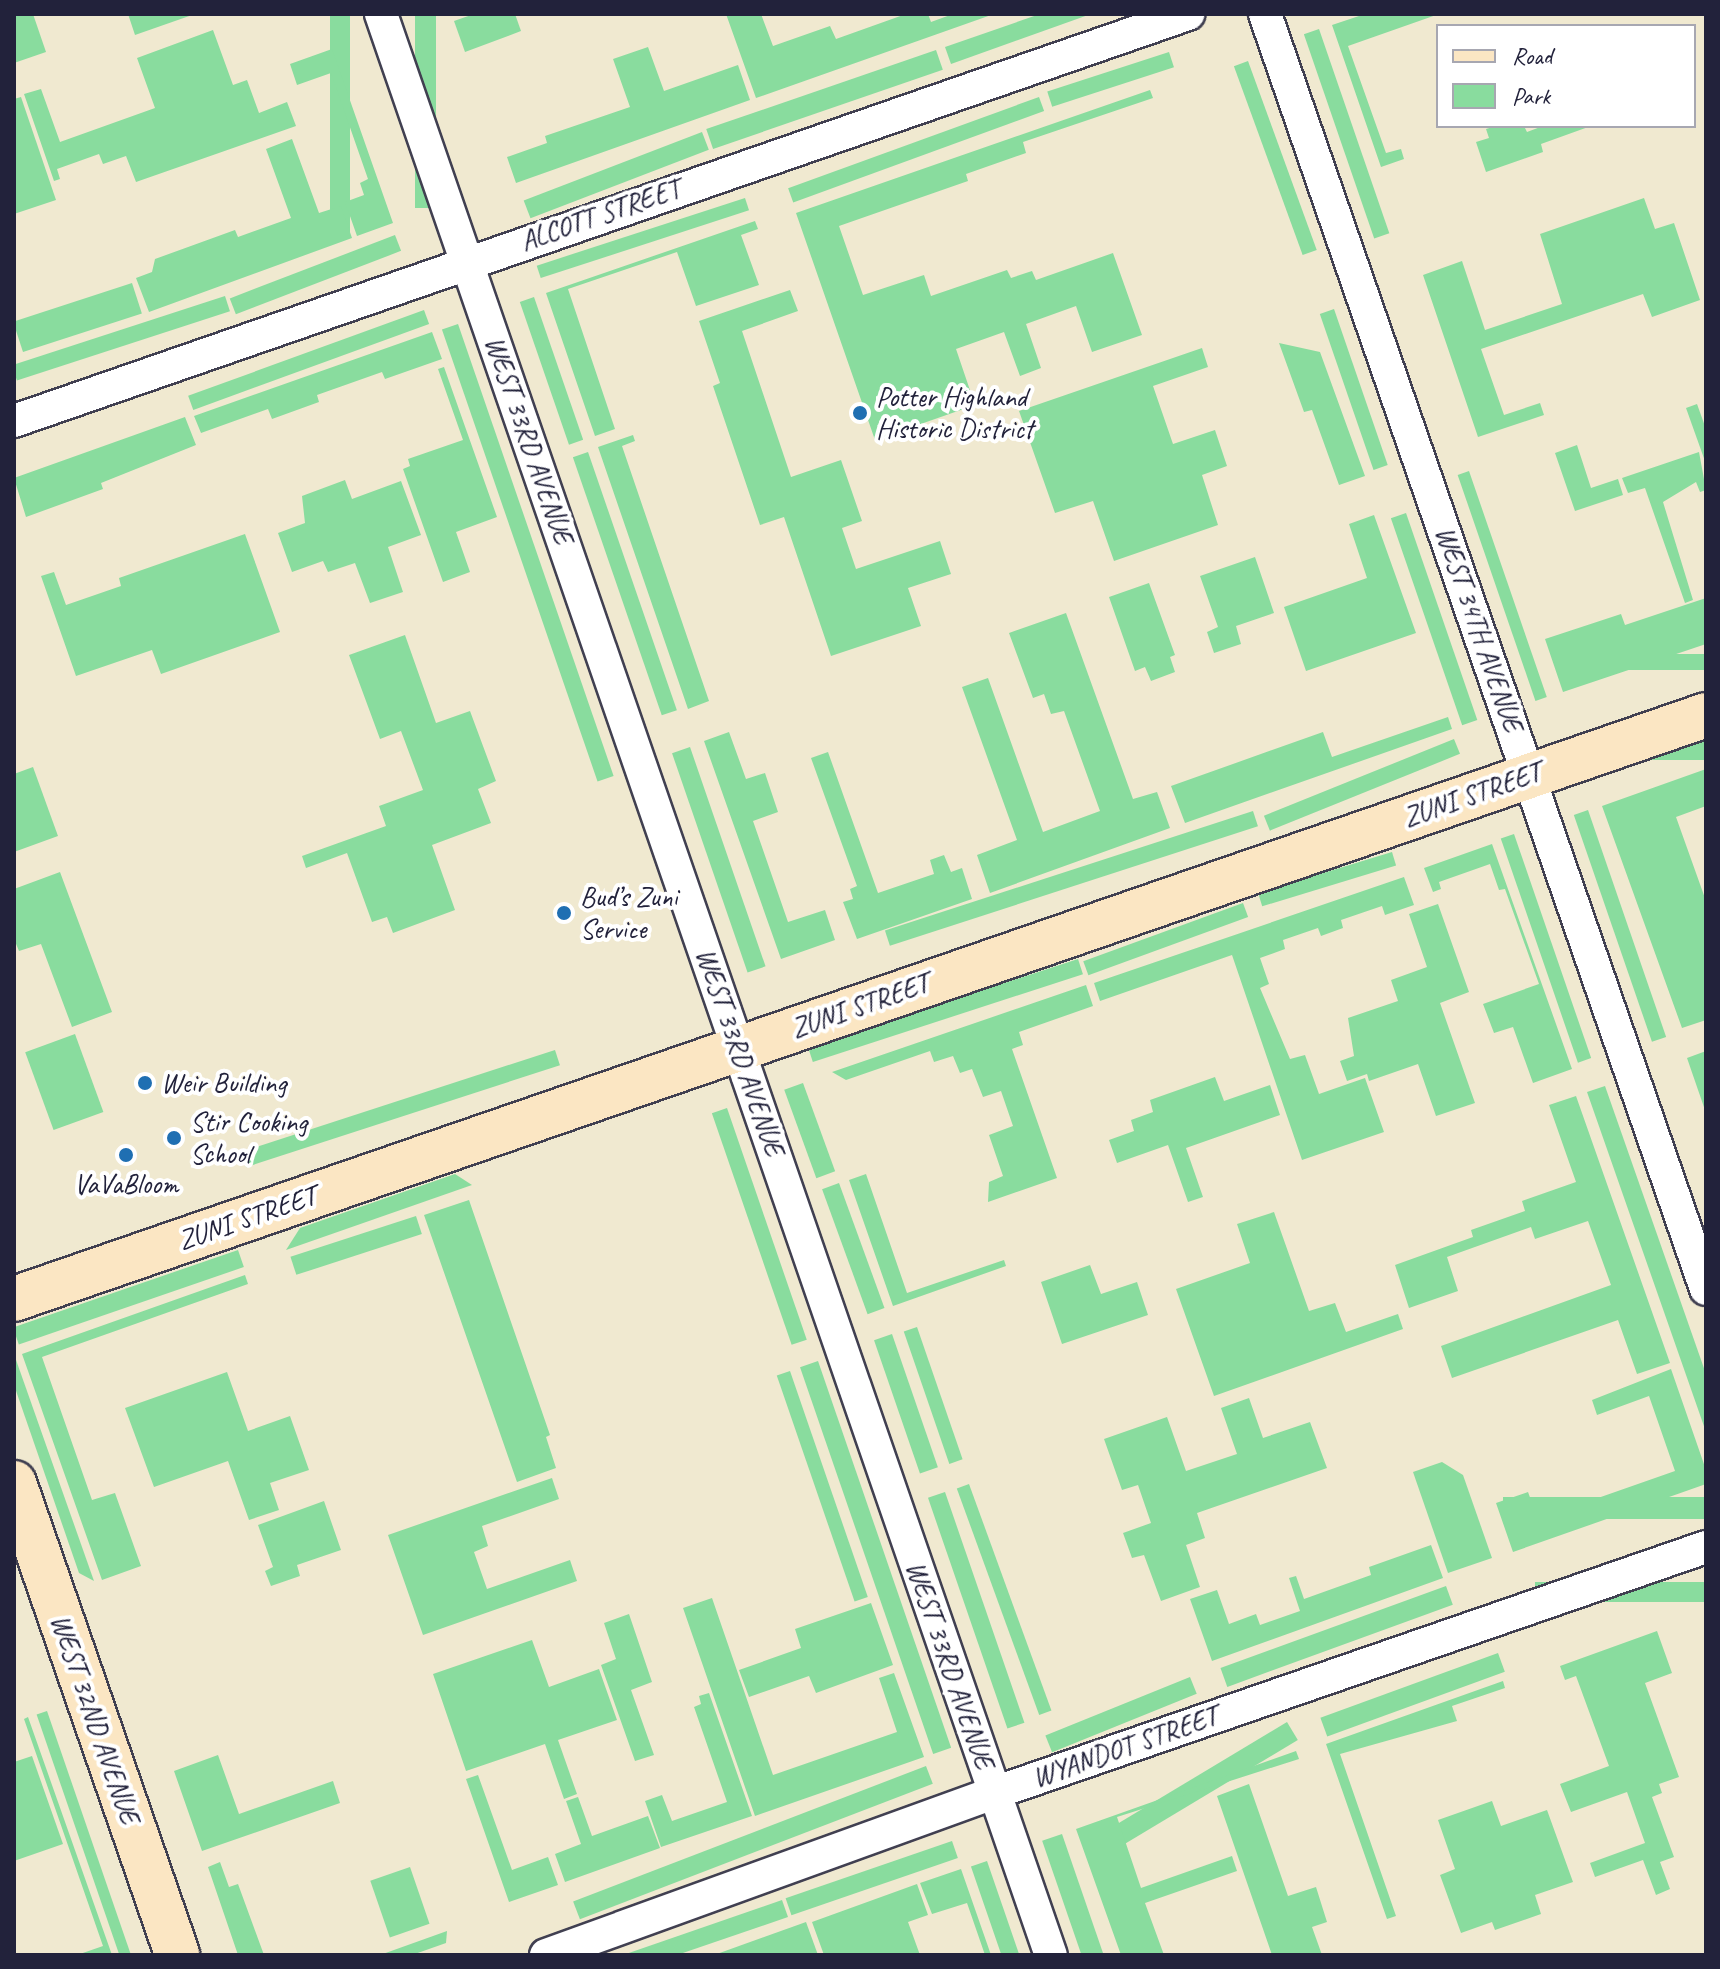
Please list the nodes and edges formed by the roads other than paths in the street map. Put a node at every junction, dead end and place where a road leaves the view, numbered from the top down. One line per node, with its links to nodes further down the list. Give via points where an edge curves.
1 (381, 14): 4 (street, WEST 33RD AVENUE)
2 (1188, 14): 4 (street, ALCOTT STREET)
3 (1265, 14): 7 (street, WEST 34TH AVENUE)
4 (467, 260): 5 (street, ALCOTT STREET); 8 (street, WEST 33RD AVENUE)
5 (14, 421)
6 (1706, 715): 7 (street, ZUNI STREET)
7 (1530, 775): 8 (street, ZUNI STREET); 9 (street, WEST 34TH AVENUE)
8 (739, 1048): 10 (street, ZUNI STREET); 13 (street, WEST 33RD AVENUE)
9 (1706, 1289)
10 (14, 1299)
11 (14, 1483): 14 (street, WEST 32ND AVENUE)
12 (1706, 1547): 13 (street, WYANDOT STREET)
13 (994, 1793): 15 (street, WYANDOT STREET); 16 (street, WEST 33RD AVENUE)
14 (177, 1955)
15 (546, 1955)
16 (1051, 1955)

